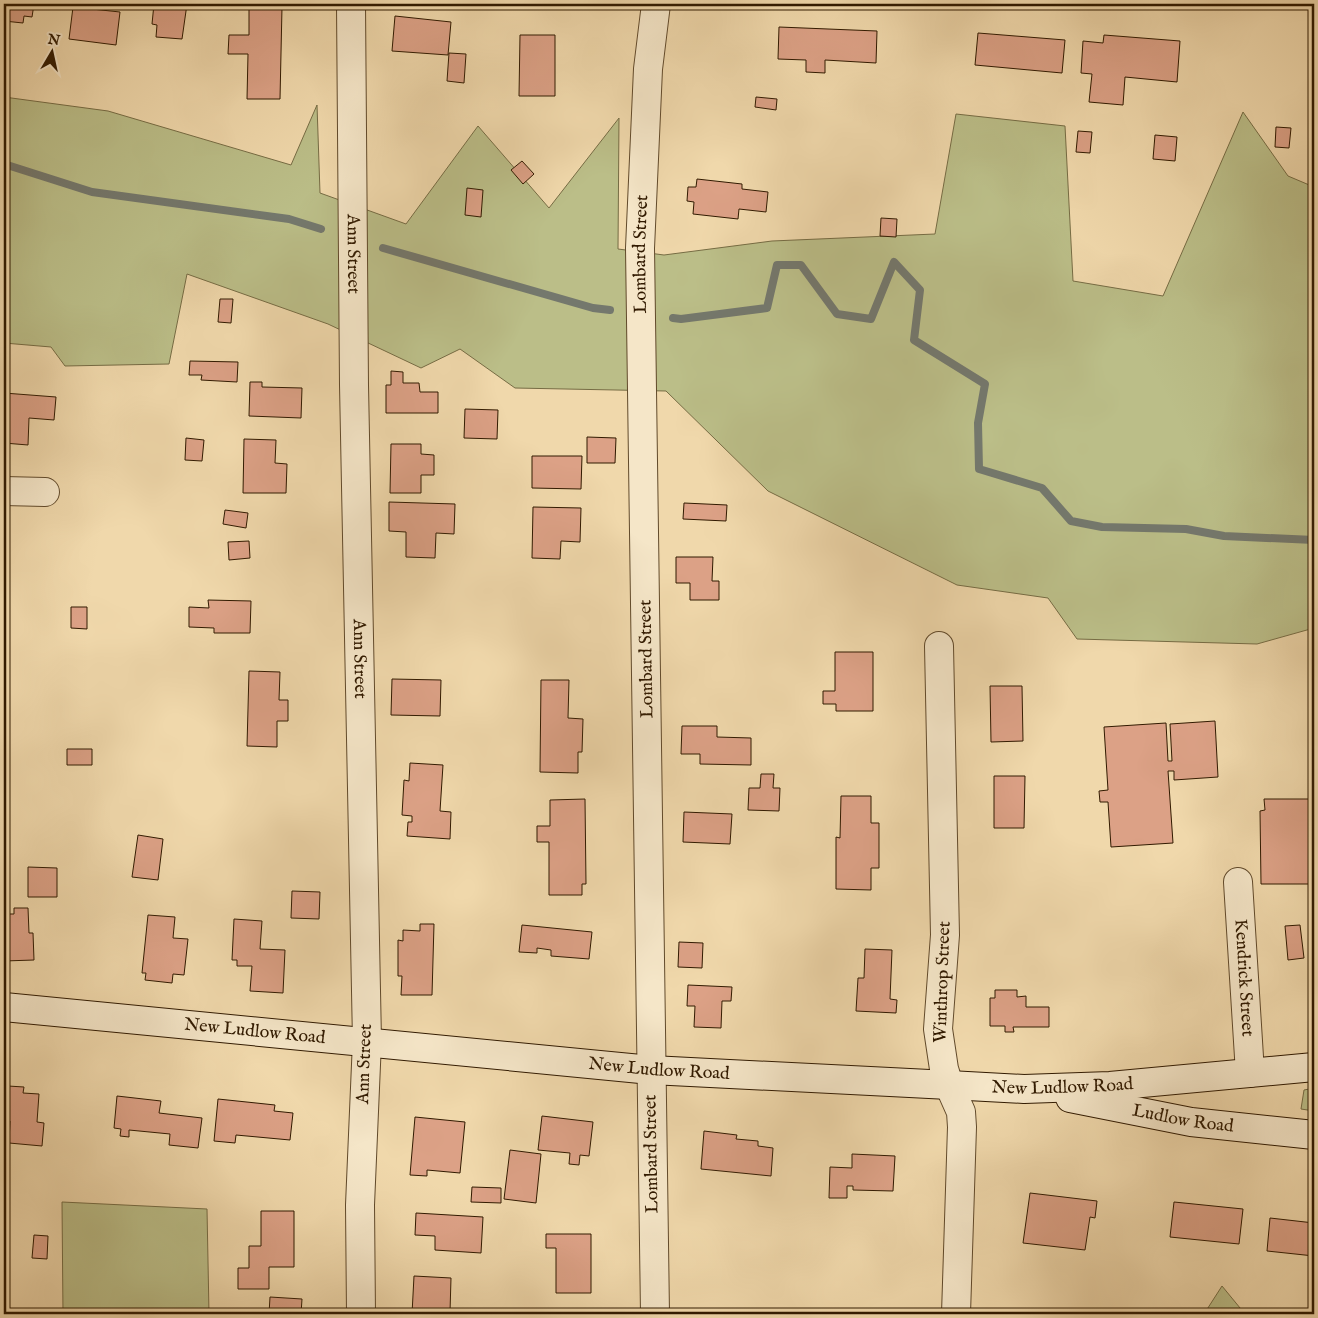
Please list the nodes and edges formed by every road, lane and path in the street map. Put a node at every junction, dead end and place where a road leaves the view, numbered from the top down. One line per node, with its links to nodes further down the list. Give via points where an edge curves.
1 (351, 4): 8 (street, Ann Street, via 354,384)
2 (656, 4): 10 (street, Lombard Street, via 648,69 640,248)
3 (4, 491): 4 (street)
4 (45, 492)
5 (939, 646): 12 (street, Winthrop Street, via 945,935 938,1029)
6 (1238, 882): 11 (street, Kendrick Street)
7 (4, 1007): 8 (street, New Ludlow Road)
8 (367, 1041): 10 (street, New Ludlow Road); 15 (street, Ann Street, via 360,1205)
9 (1314, 1068): 11 (street, New Ludlow Road)
10 (651, 1070): 12 (street, New Ludlow Road); 16 (street, Lombard Street)
11 (1250, 1073): 13 (street, New Ludlow Road, via 1110,1086)
12 (949, 1085): 13 (street, New Ludlow Road); 17 (street, Winthrop Street, via 961,1112 962,1127)
13 (1024, 1089): 14 (street, Ludlow Road, via 1191,1122)
14 (1314, 1135)
15 (361, 1314)
16 (655, 1314)
17 (956, 1314)

